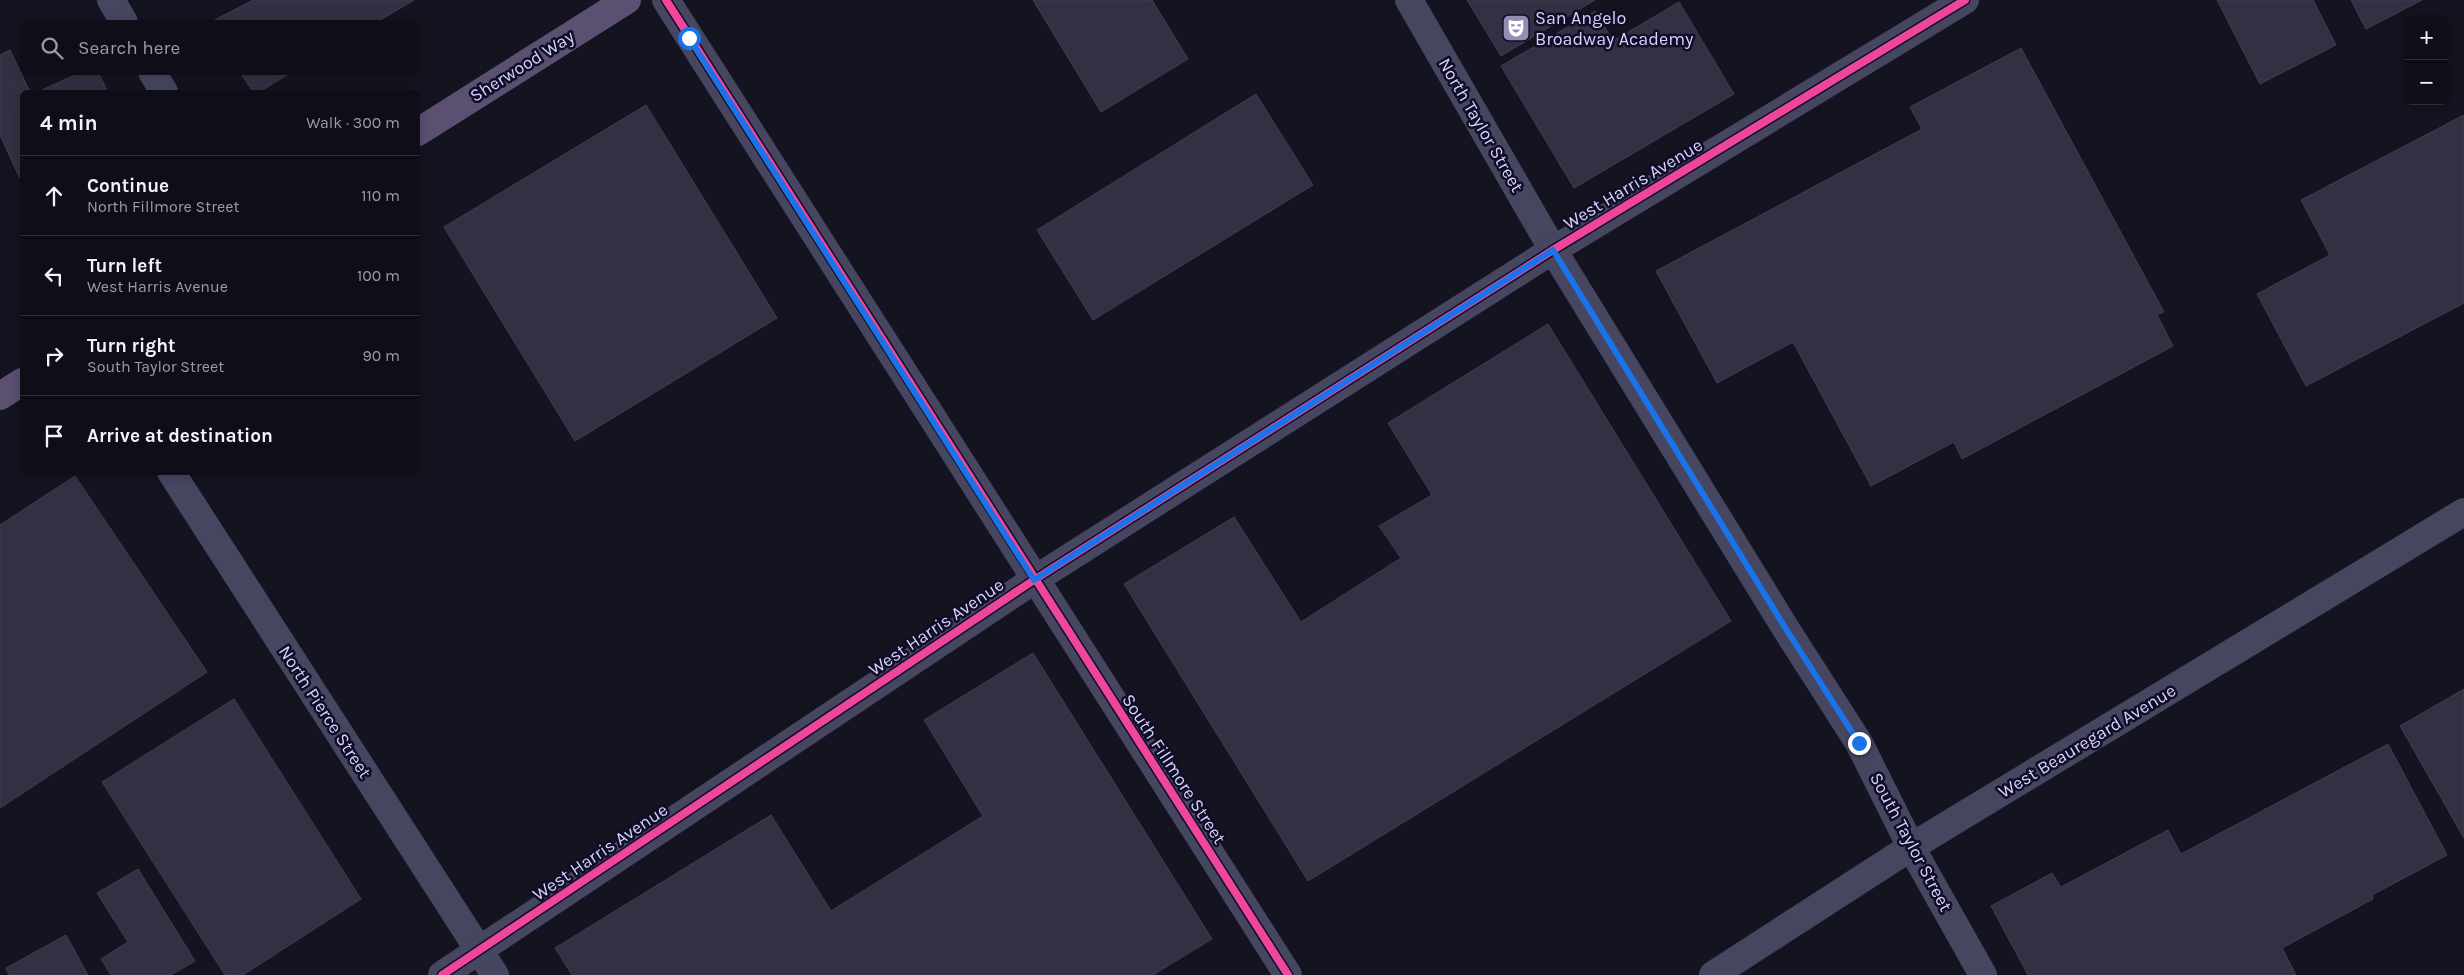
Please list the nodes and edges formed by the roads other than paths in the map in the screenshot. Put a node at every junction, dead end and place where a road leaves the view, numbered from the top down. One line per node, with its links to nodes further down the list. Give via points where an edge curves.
1 (111, 0): 6 (street)
2 (627, 0): 9 (main road, Sherwood Way)
3 (666, 0): 15 (street, South Fillmore Street)
4 (1409, 0): 10 (street, North Taylor Street)
5 (1965, 0): 10 (street, West Harris Avenue)
6 (123, 20)
7 (154, 75): 8 (street)
8 (163, 90)
9 (420, 131)
10 (1553, 250): 15 (street, West Harris Avenue); 16 (street, South Taylor Street, via 1859,743)
11 (20, 383): 12 (main road)
12 (0, 396)
13 (173, 475): 17 (street, North Pierce Street)
14 (2464, 512): 16 (street, West Beauregard Avenue)
15 (1034, 580): 17 (street, West Harris Avenue); 20 (street, South Fillmore Street)
16 (1910, 847): 21 (street, West Beauregard Avenue); 22 (street, South Taylor Street)
17 (479, 951): 18 (street, West Harris Avenue); 19 (street, North Pierce Street)
18 (442, 975)
19 (495, 975)
20 (1288, 975)
21 (1713, 975)
22 (1984, 975)

